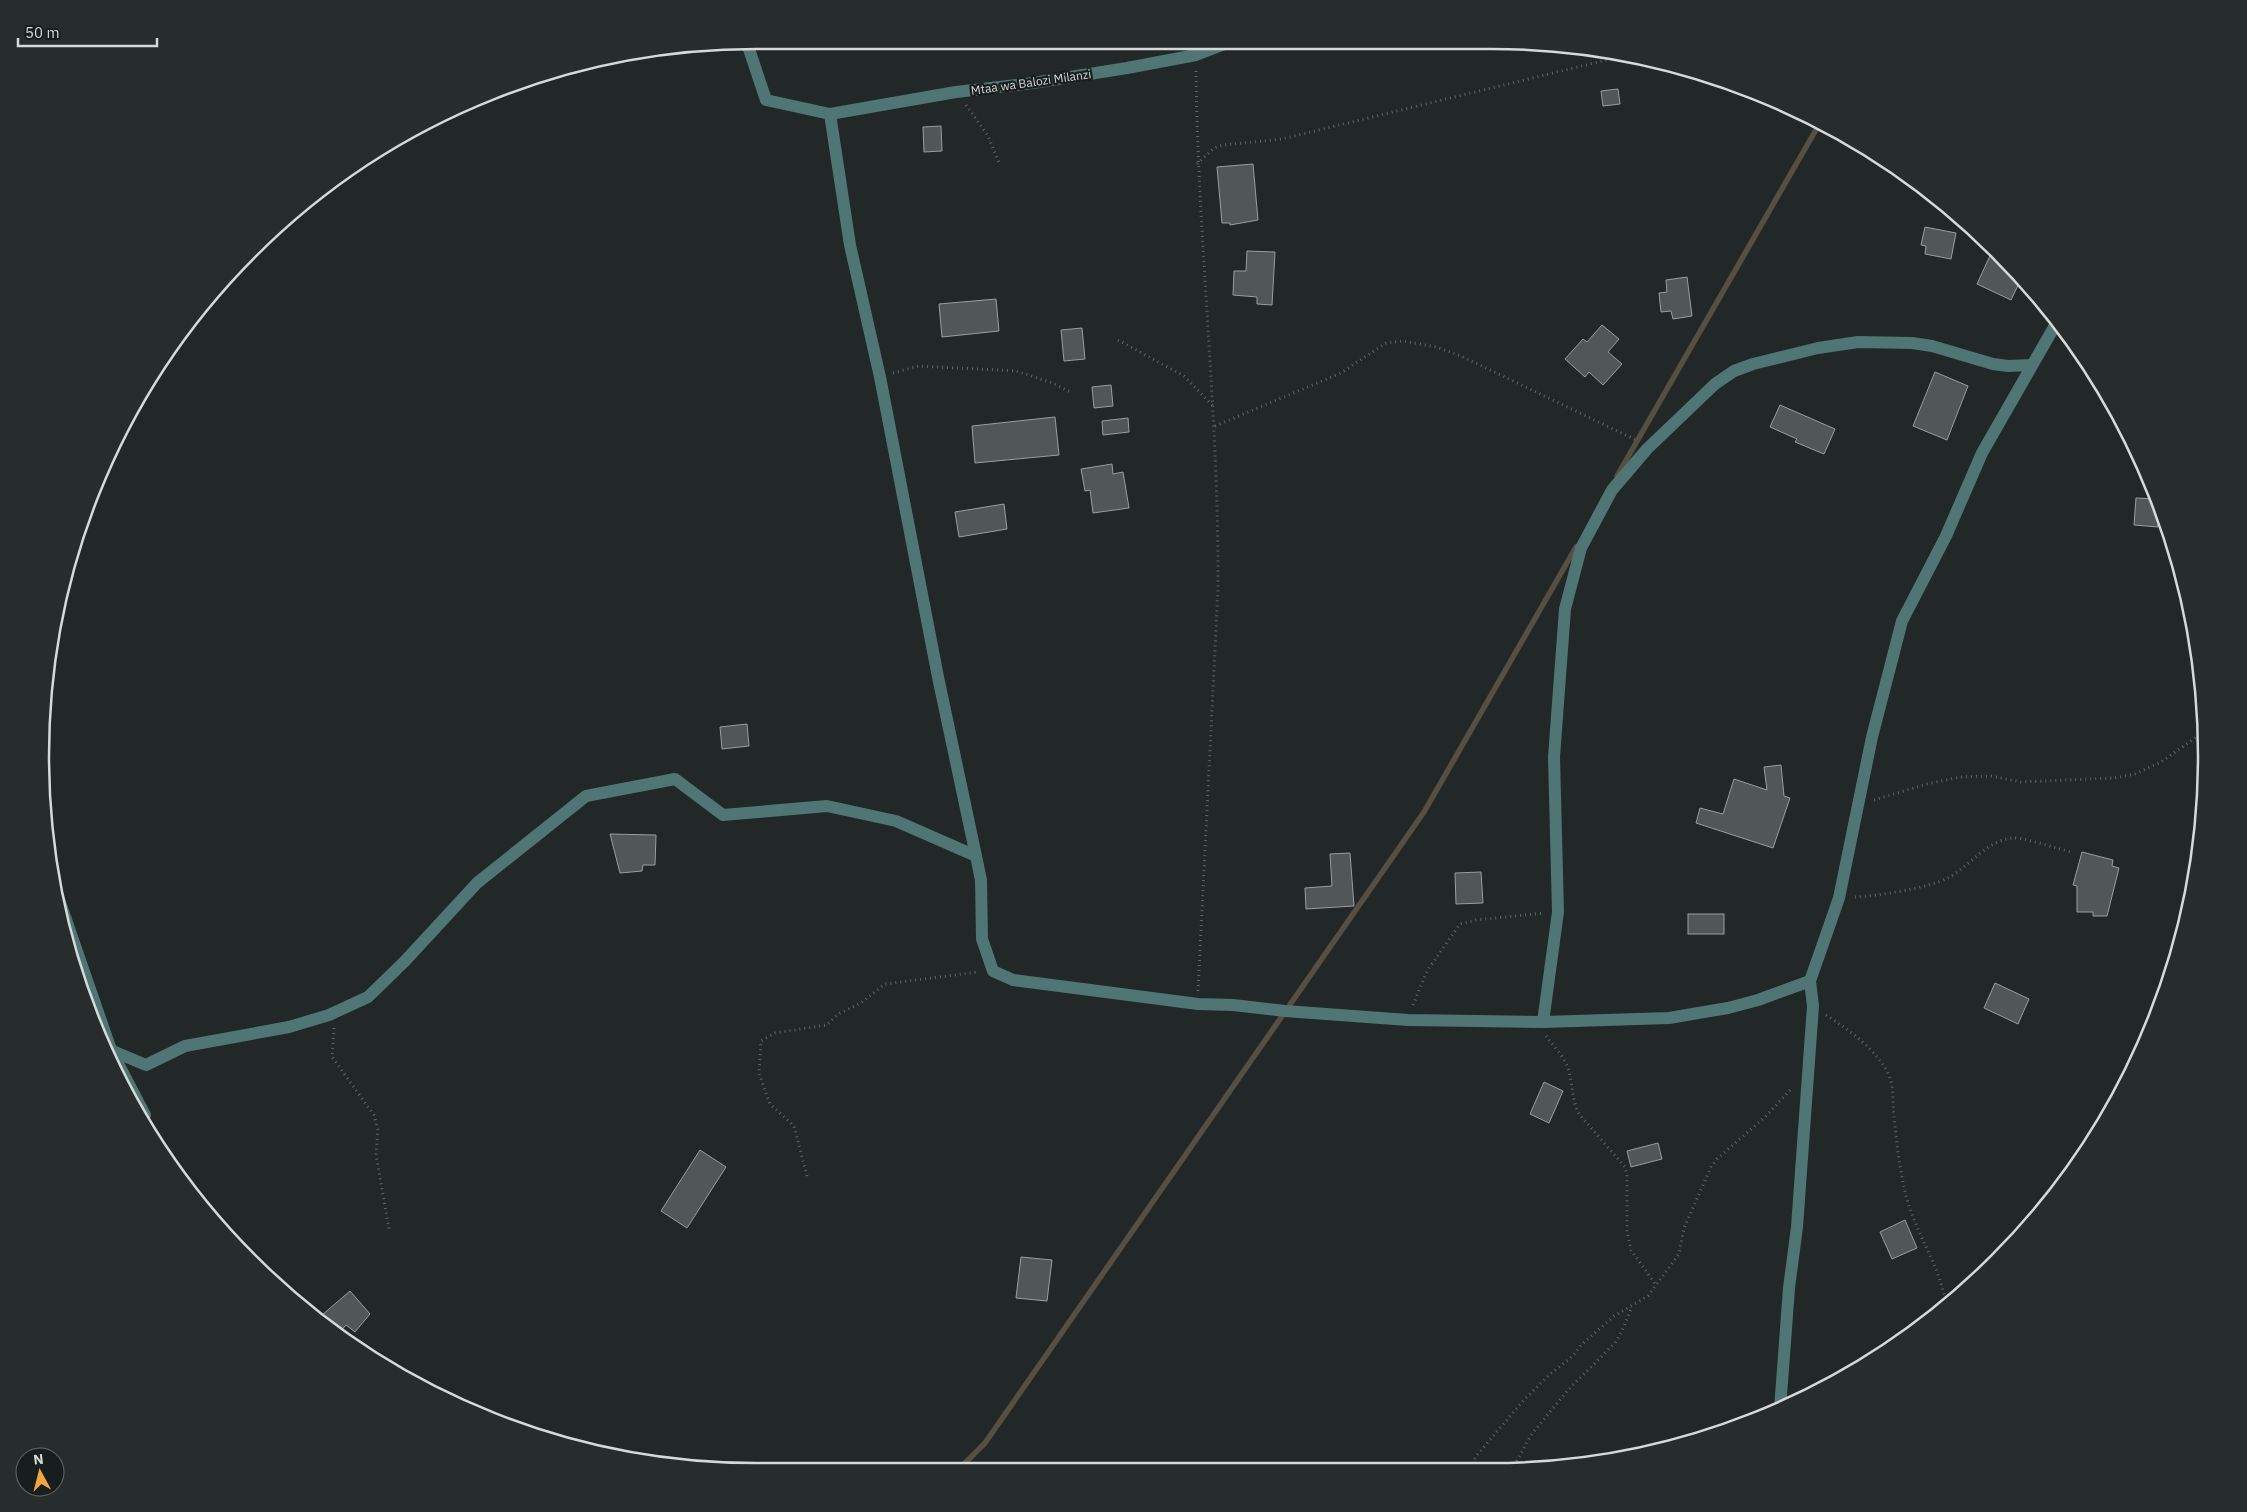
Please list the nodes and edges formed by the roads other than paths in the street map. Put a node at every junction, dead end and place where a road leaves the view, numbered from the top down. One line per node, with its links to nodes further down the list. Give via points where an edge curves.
1 (749, 49): 3 (street, via 766,100)
2 (1212, 49): 3 (street, Mtaa wa Balozi Milanzi, via 1196,55 1032,83 956,92)
3 (830, 114): 6 (street, via 850,245 880,377)
4 (2053, 327): 5 (street)
5 (2032, 365): 7 (street, via 1982,453 1946,536 1902,621 1872,737 1839,898); 8 (street, via 1993,364 1912,343 1858,342 1753,364 1734,371 1715,384 1647,449 1612,490 1581,548 1565,609 1554,757 1558,912)
6 (976, 856): 8 (street, via 981,880 982,939 993,971 1013,980 1198,1004 1233,1004 1285,1011 1408,1020); 9 (street, via 896,821 827,806 723,815 676,779 586,796 477,883 406,961 368,997 329,1015 289,1027 185,1046 146,1065)
7 (1810, 981): 8 (street, via 1728,1008 1669,1018); 10 (street, via 1813,1006)
8 (1539, 1022)
9 (114, 1051)
10 (1781, 1401)

